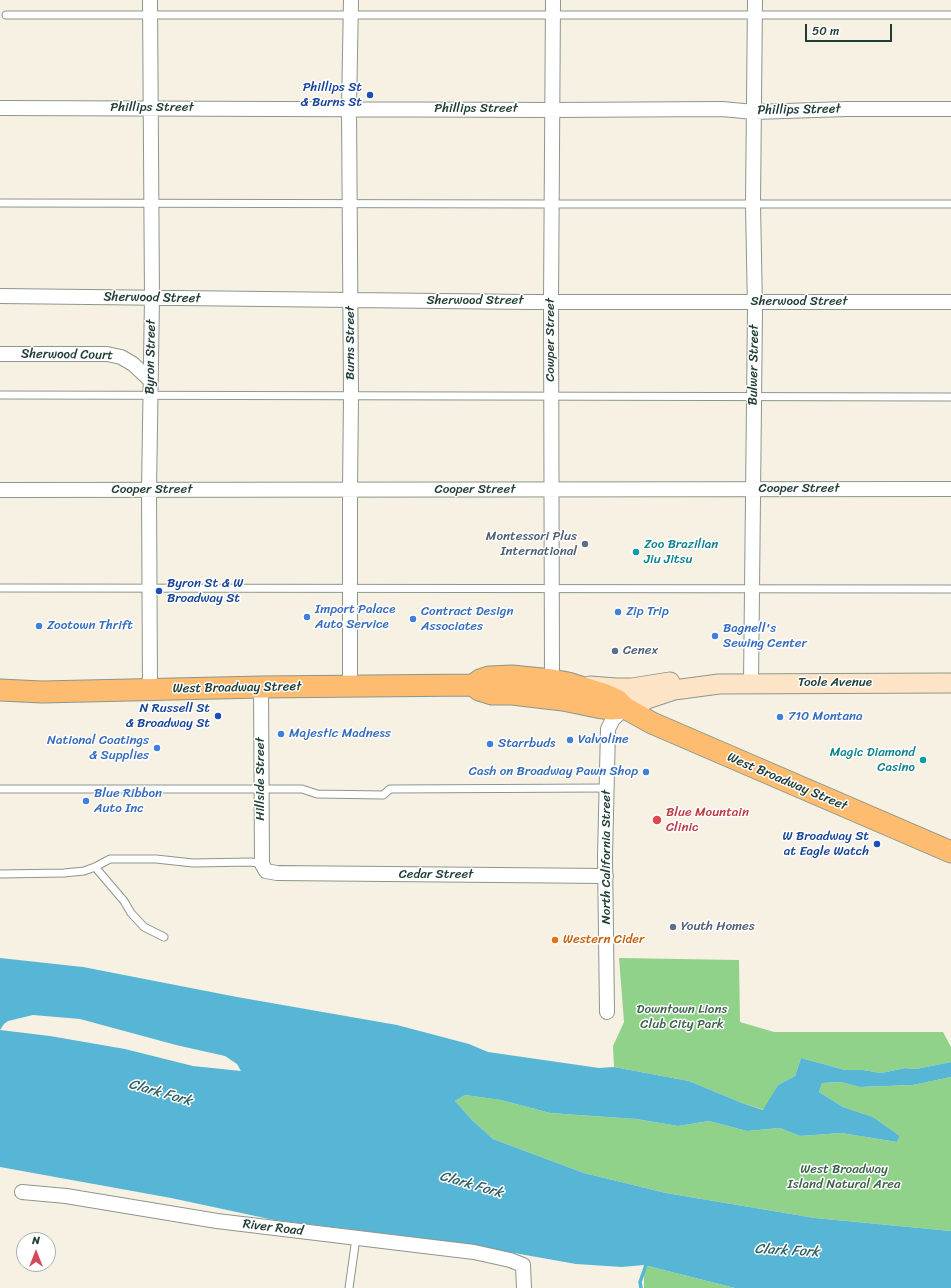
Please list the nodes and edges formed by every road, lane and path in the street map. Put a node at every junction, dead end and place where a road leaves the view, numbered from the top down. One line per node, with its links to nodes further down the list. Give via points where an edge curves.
1 (351, 0): 6 (street, Burns Street)
2 (553, 0): 7 (street, Cowper Street)
3 (756, 0): 8 (street, Bulwer Street)
4 (150, 7): 5 (lane); 6 (lane); 11 (street, Byron Street)
5 (6, 14)
6 (350, 14): 7 (lane); 12 (street, Burns Street)
7 (553, 14): 8 (lane); 13 (street, Cowper Street)
8 (756, 15): 9 (lane); 15 (street, Bulwer Street)
9 (951, 15)
10 (0, 108): 11 (street, Phillips Street)
11 (151, 108): 12 (street, Phillips Street); 17 (street, Byron Street)
12 (349, 108): 13 (street, Phillips Street); 18 (street, Burns Street)
13 (552, 110): 15 (street, Phillips Street, via 722,109); 19 (street, Cowper Street)
14 (951, 110): 15 (street, Phillips Street, via 848,109)
15 (754, 112): 20 (street, Bulwer Street)
16 (0, 203): 17 (lane)
17 (152, 204): 18 (lane); 23 (street, Byron Street)
18 (350, 204): 19 (lane); 24 (street, Burns Street)
19 (551, 204): 20 (lane); 25 (street, Cowper Street)
20 (753, 204): 21 (lane); 26 (street, Bulwer Street)
21 (951, 204)
22 (0, 296): 23 (street, Sherwood Street)
23 (152, 298): 24 (street, Sherwood Street); 29 (street, Byron Street)
24 (351, 300): 25 (street, Sherwood Street); 32 (street, Burns Street)
25 (551, 302): 26 (street, Sherwood Street); 33 (street, Cowper Street)
26 (755, 302): 27 (street, Sherwood Street); 34 (street, Bulwer Street)
27 (951, 302)
28 (0, 354): 29 (street, Sherwood Court, via 107,354 121,357 133,364)
29 (150, 380): 31 (street, Byron Street)
30 (0, 395): 31 (lane)
31 (150, 395): 32 (lane); 39 (street, Byron Street)
32 (351, 396): 33 (lane); 40 (street, Burns Street)
33 (551, 396): 34 (lane); 36 (street, Cowper Street)
34 (753, 397): 35 (lane); 41 (street, Bulwer Street)
35 (951, 397)
36 (551, 489): 40 (street, Cooper Street); 41 (street, Cooper Street); 45 (street, Cowper Street)
37 (951, 489): 41 (street, Cooper Street)
38 (0, 490): 39 (street, Cooper Street)
39 (149, 490): 40 (street, Cooper Street); 43 (street, Byron Street)
40 (350, 490): 44 (street, Burns Street)
41 (752, 490): 46 (street, Bulwer Street)
42 (0, 588): 43 (lane)
43 (149, 589): 44 (lane); 55 (street, Byron Street)
44 (350, 589): 45 (lane); 53 (street, Burns Street)
45 (551, 589): 46 (lane); 48 (street, Cowper Street)
46 (752, 589): 47 (lane); 49 (street, Bulwer Street)
47 (951, 589)
48 (560, 682): 51 (main road, Toole Avenue, via 616,688 668,682 706,681); 52 (main road, West Broadway Street, via 489,676); 57 (main road, West Broadway Street, via 606,694)
49 (752, 683): 50 (main road, Toole Avenue); 51 (main road, Toole Avenue)
50 (951, 683)
51 (720, 684): 57 (main road, Toole Avenue, via 674,690)
52 (474, 685): 53 (main road, West Broadway Street); 57 (main road, West Broadway Street, via 479,690 492,694 555,699 611,709)
53 (350, 686): 54 (main road, West Broadway Street)
54 (261, 687): 55 (main road, West Broadway Street); 59 (street, Hillside Street)
55 (150, 689): 56 (main road, West Broadway Street)
56 (5, 693)
57 (626, 708): 58 (street, North California Street, via 613,719 608,729); 61 (main road, West Broadway Street, via 652,723 715,751)
58 (607, 788): 59 (lane, via 390,789 383,795 317,794 302,789); 65 (street, North California Street)
59 (262, 789): 60 (lane); 63 (street, Hillside Street)
60 (0, 790)
61 (951, 852)
62 (95, 867): 63 (lane, via 110,859 156,859 193,863 250,862); 64 (lane, via 64,873); 66 (lane, via 144,928)
63 (264, 867): 65 (street, Cedar Street, via 277,873)
64 (0, 874)
65 (606, 876): 67 (street, North California Street)
66 (164, 937)
67 (607, 1012)
68 (22, 1192): 69 (street, River Road, via 66,1196 217,1221)
69 (356, 1238): 70 (lane); 71 (street, River Road, via 474,1252 510,1260 523,1265)
70 (349, 1288)
71 (524, 1288)

